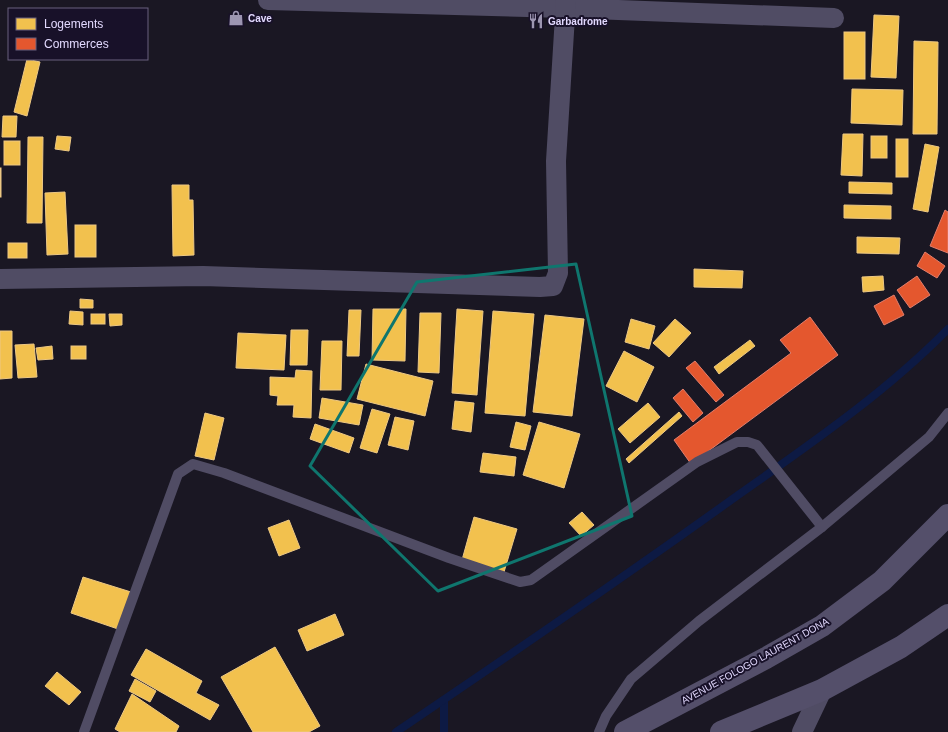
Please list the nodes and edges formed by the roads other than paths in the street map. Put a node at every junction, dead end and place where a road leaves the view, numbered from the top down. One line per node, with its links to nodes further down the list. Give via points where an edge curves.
1 (268, 0): 2 (street)
2 (565, 4): 3 (street); 4 (street, via 556,161 558,273 553,286 203,276)
3 (834, 18)
4 (0, 279)
5 (948, 413): 7 (lane, via 929,437)
6 (948, 514): 12 (main road, AVENUE FOLOGO LAURENT DONA, via 882,581 822,626)
7 (822, 527): 10 (lane, via 757,445 737,442 697,462 531,580 520,582 449,558 224,473 193,464 178,474); 11 (lane, via 699,621 631,679 606,716)
8 (948, 615): 9 (main road, via 900,647)
9 (822, 690): 13 (main road); 14 (street)
10 (84, 732)
11 (599, 732)
12 (626, 732)
13 (721, 732)
14 (802, 732)

